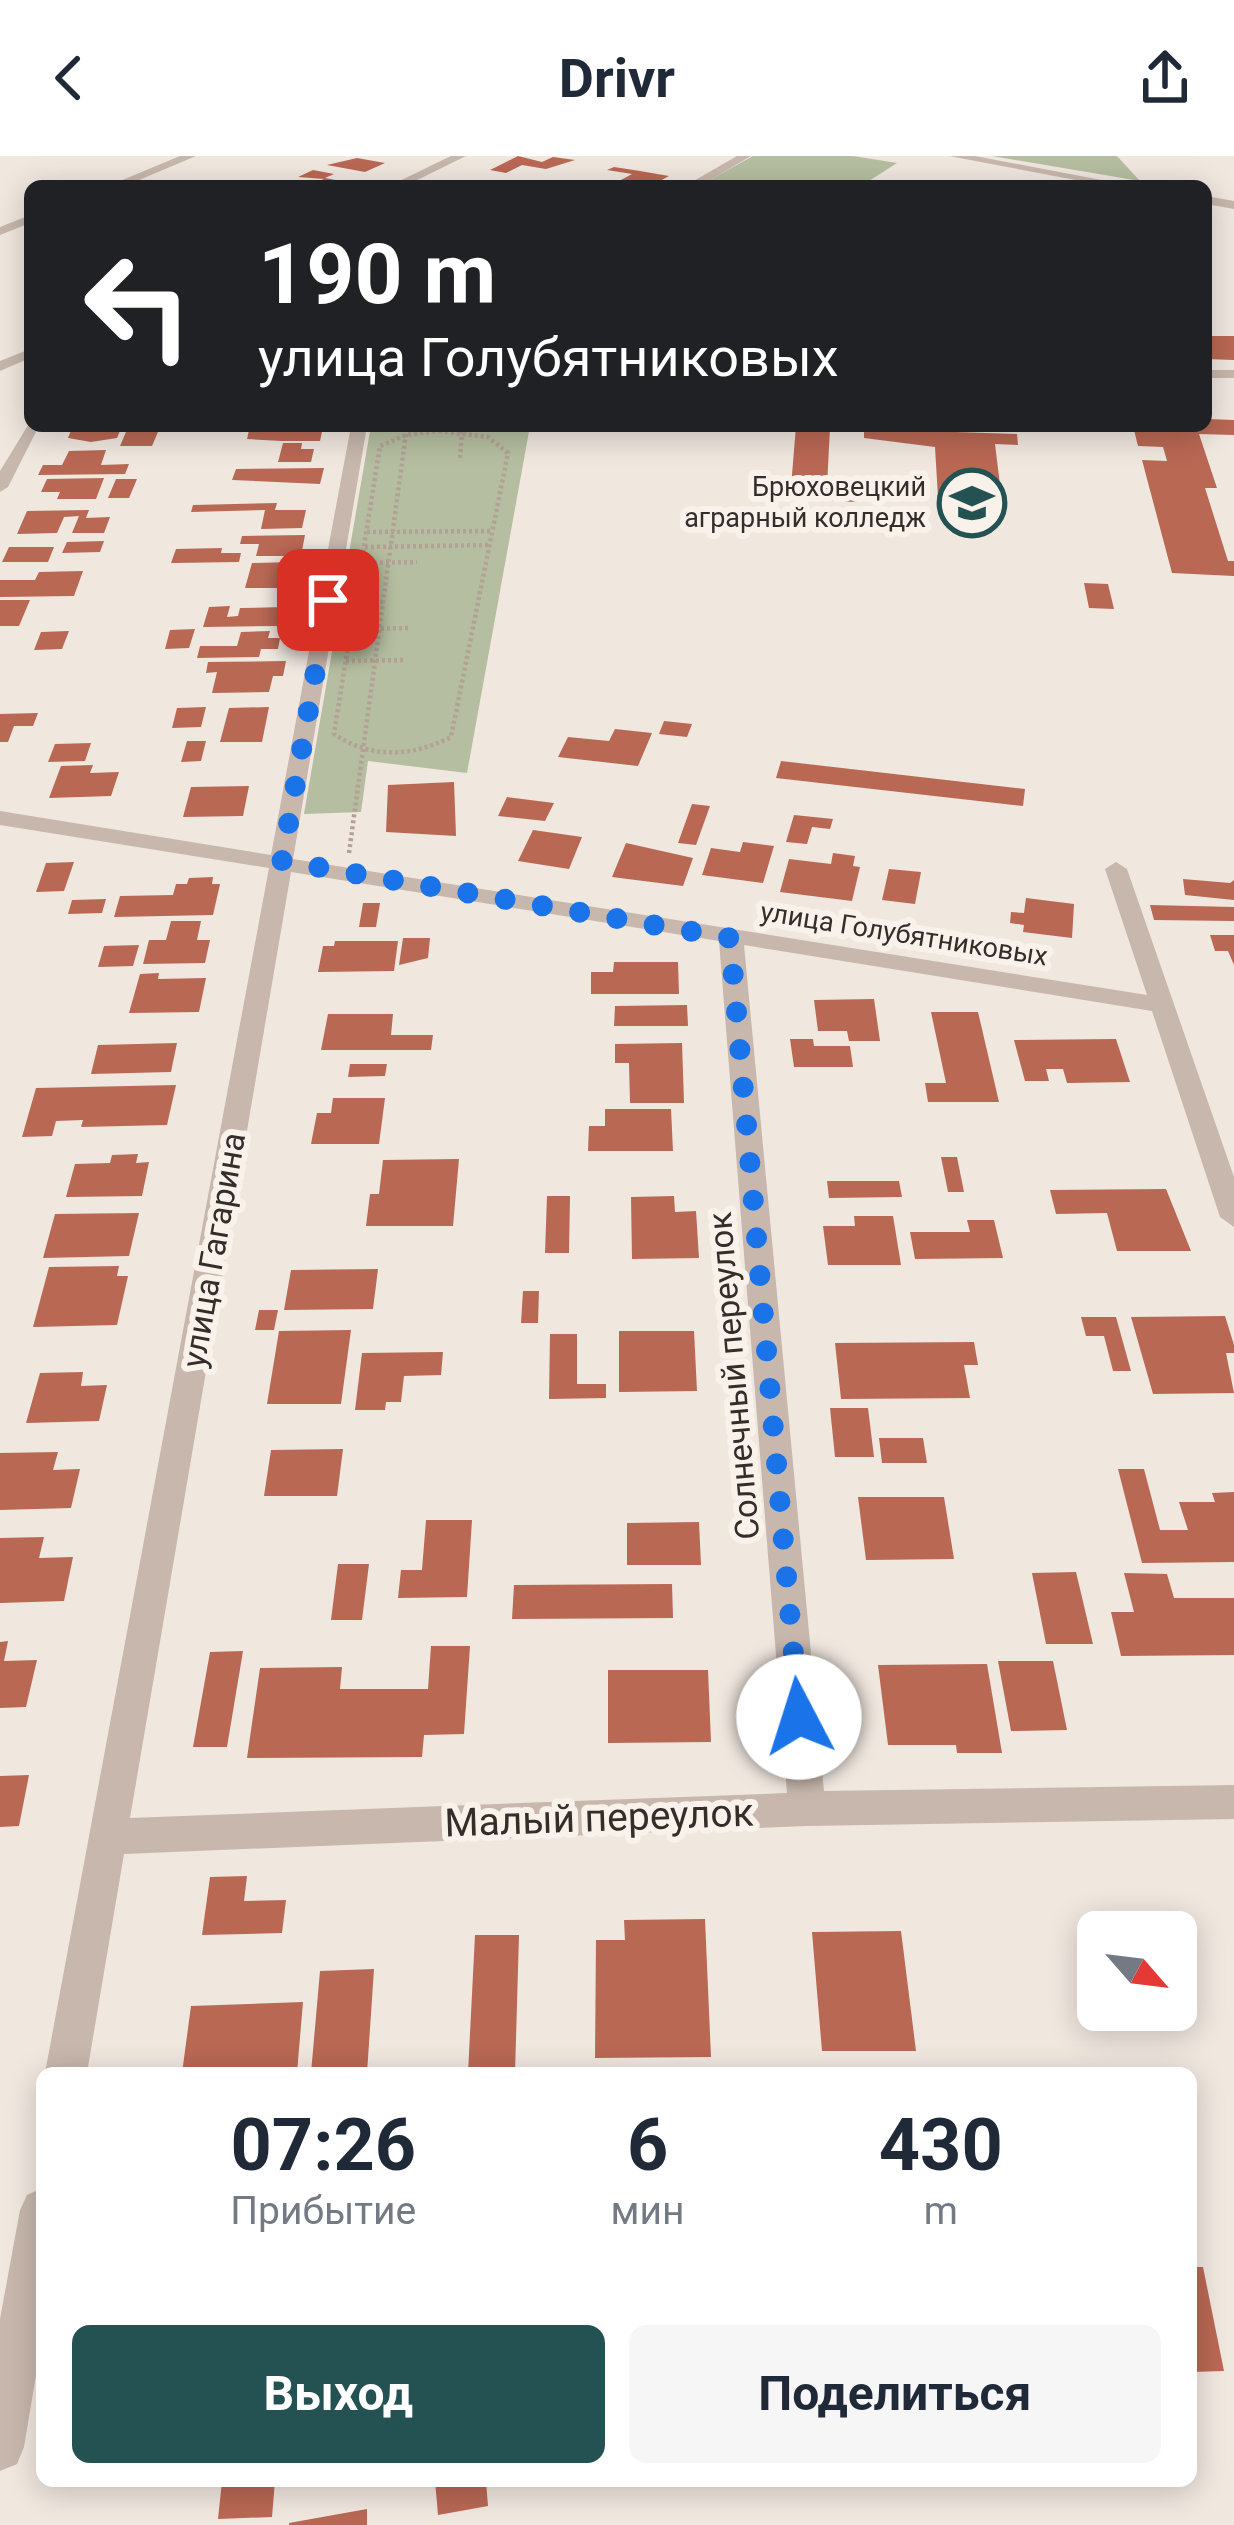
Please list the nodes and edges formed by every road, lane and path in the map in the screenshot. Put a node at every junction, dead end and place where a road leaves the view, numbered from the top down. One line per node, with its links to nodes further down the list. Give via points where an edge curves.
1 (190, 156): 5 (street)
2 (460, 156): 6 (street)
3 (745, 156): 7 (street)
4 (955, 156): 8 (street)
5 (129, 180)
6 (408, 180)
7 (702, 180)
8 (1093, 180)
9 (29, 432): 19 (street)
10 (358, 432): 39 (street, улица Гагарина)
11 (406, 432): 15 (path)
12 (447, 432): 15 (path)
13 (461, 432): 16 (path)
14 (466, 432): 20 (path, via 508,453)
15 (406, 435): 17 (path, via 380,446); 18 (path)
16 (460, 458)
17 (376, 472): 18 (path); 21 (path)
18 (401, 472): 22 (path)
19 (0, 488)
20 (493, 531): 22 (path); 23 (path)
21 (367, 532): 22 (path); 24 (path)
22 (393, 532): 25 (path)
23 (490, 545): 25 (path); 37 (path, via 452,737 409,752)
24 (364, 547): 25 (path); 26 (path)
25 (391, 547): 27 (path)
26 (362, 562): 27 (path); 29 (path)
27 (389, 562): 28 (path); 30 (path)
28 (417, 562)
29 (356, 602): 30 (path); 32 (path)
30 (383, 602): 33 (path)
31 (410, 628): 33 (path)
32 (351, 629): 33 (path); 36 (path)
33 (380, 629): 34 (path)
34 (375, 660): 35 (path); 36 (path); 37 (path)
35 (406, 660)
36 (346, 661): 37 (path, via 334,734)
37 (363, 750): 41 (path)
38 (0, 818): 39 (street, улица Голубятниковых)
39 (282, 861): 41 (street, улица Голубятниковых); 47 (street, улица Гагарина)
40 (1116, 869): 43 (street)
41 (346, 872): 42 (street, улица Голубятниковых)
42 (730, 938): 43 (street, улица Голубятниковых); 46 (street, Солнечный переулок)
43 (1159, 1005): 44 (street)
44 (1234, 1217)
45 (1234, 1802): 46 (street, Малый переулок)
46 (806, 1809): 47 (street, Малый переулок)
47 (108, 1837): 48 (street, улица Гагарина)
48 (67, 2067)
49 (36, 2244): 50 (street)
50 (0, 2446)

